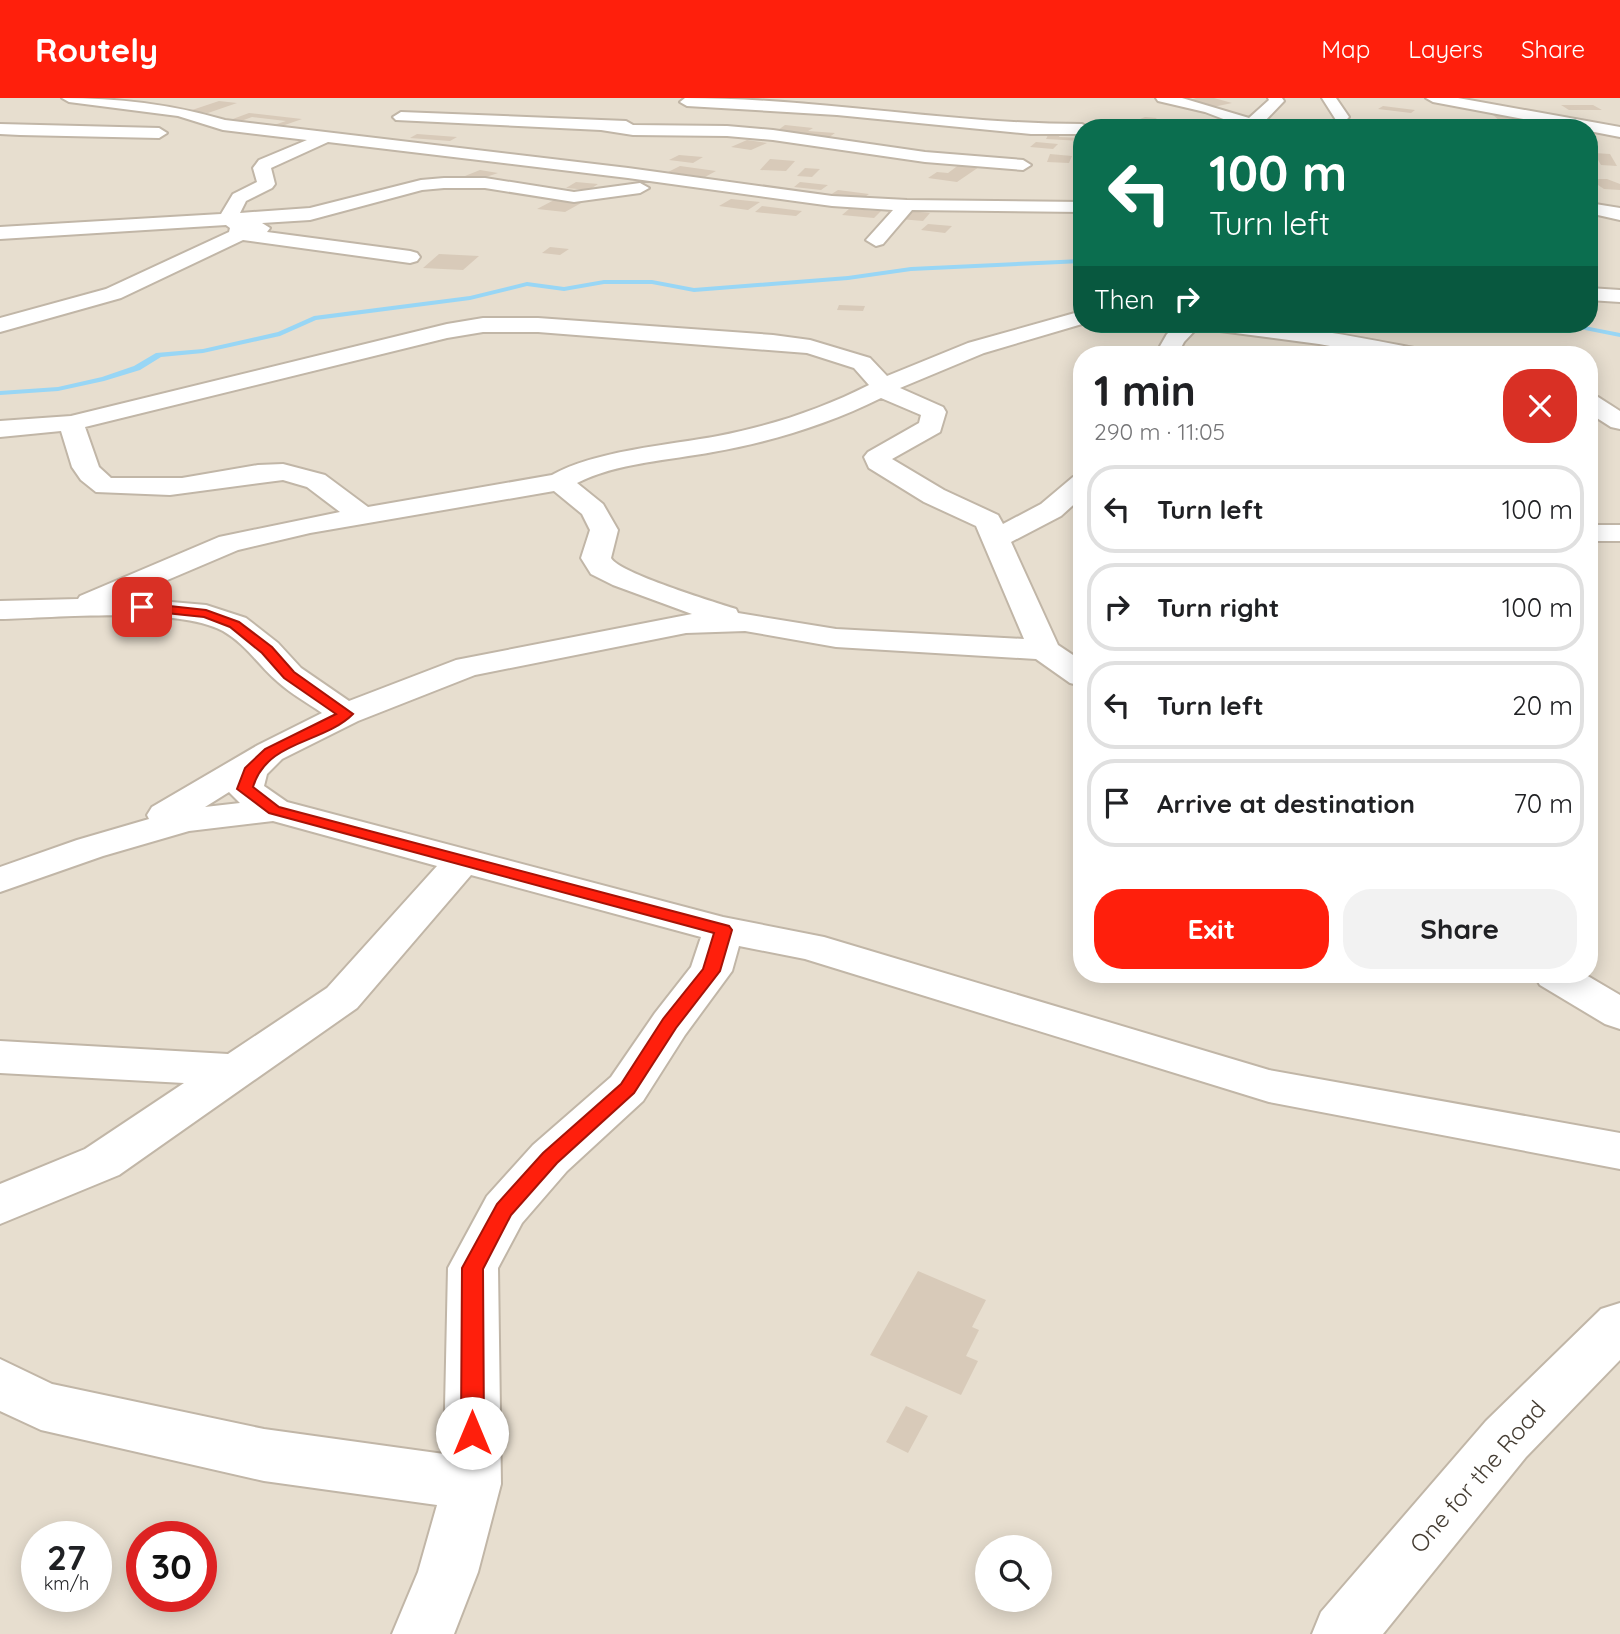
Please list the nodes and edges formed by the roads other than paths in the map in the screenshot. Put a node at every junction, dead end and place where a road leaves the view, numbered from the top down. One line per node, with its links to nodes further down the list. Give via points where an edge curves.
1 (69, 98): 20 (street, via 180,112)
2 (777, 98): 11 (street)
3 (1275, 98): 15 (street)
4 (1329, 98): 13 (street)
5 (1435, 98): 12 (street)
6 (1157, 101): 14 (street)
7 (446, 102): 18 (street)
8 (687, 102): 11 (street)
9 (1557, 103): 12 (street)
10 (950, 106): 17 (street)
11 (810, 108): 17 (street)
12 (1540, 116): 16 (street)
13 (1341, 117)
14 (1230, 119)
15 (1263, 119)
16 (1555, 119)
17 (932, 120): 24 (street)
18 (389, 123): 21 (street); 28 (street)
19 (698, 123): 21 (street)
20 (223, 125): 23 (street, via 181,133 45,134); 27 (street)
21 (601, 125): 32 (street, via 773,135 925,157)
22 (1598, 128): 26 (street)
23 (0, 129)
24 (1031, 129): 25 (street); 32 (street)
25 (1073, 129)
26 (1620, 132)
27 (326, 137): 28 (street); 42 (street, via 265,164 267,184 239,198)
28 (354, 139): 31 (street)
29 (1620, 142): 30 (street)
30 (1598, 145)
31 (561, 164): 35 (street); 36 (street)
32 (1023, 165): 33 (street)
33 (1006, 177)
34 (784, 178): 37 (street)
35 (719, 187): 36 (street, via 631,188 574,197); 37 (street)
36 (512, 188): 42 (street, via 466,182 421,185 310,214)
37 (765, 193): 38 (street)
38 (906, 205): 39 (street); 44 (street)
39 (1073, 207)
40 (1598, 210): 41 (street)
41 (1620, 214)
42 (233, 226): 43 (street); 45 (street); 49 (street, via 127,288)
43 (0, 233)
44 (876, 240)
45 (410, 257)
46 (1598, 295): 47 (street)
47 (1620, 296)
48 (1073, 320): 52 (street, via 957,356)
49 (0, 325)
50 (1289, 333): 51 (street)
51 (1366, 346)
52 (883, 389): 55 (street, via 862,363 810,347 538,325 483,326); 57 (street, via 779,429 586,468); 62 (street, via 934,412 931,426 877,457 878,462 988,521)
53 (1598, 408): 54 (street)
54 (1620, 422)
55 (71, 423): 56 (street); 59 (street, via 82,462 94,480 105,486 181,486 261,471 293,473 312,478)
56 (0, 429)
57 (560, 482): 59 (street); 65 (street, via 593,510 604,530 596,558 601,568)
58 (1073, 491): 62 (street, via 1051,510)
59 (362, 516): 64 (street, via 229,543)
60 (1598, 533): 61 (street)
61 (1620, 533)
62 (996, 538): 66 (street)
63 (0, 610): 64 (street)
64 (73, 611): 68 (street, via 164,608 225,621 267,650 289,675)
65 (745, 622): 66 (street, via 836,638); 68 (street, via 686,624 467,667)
66 (1044, 650): 67 (street)
67 (1073, 670)
68 (346, 714): 69 (street)
69 (270, 752): 70 (street, via 250,771 245,789); 71 (street)
70 (274, 810): 71 (street, via 186,820); 72 (street)
71 (131, 836): 73 (street)
72 (463, 860): 74 (street); 78 (street, via 342,998)
73 (0, 880)
74 (723, 930): 79 (street, via 810,947 1269,1086); 83 (street, via 711,971 627,1088 550,1158 504,1210 472,1268)
75 (1568, 983): 76 (street)
76 (1620, 1014)
77 (0, 1058): 78 (street)
78 (234, 1070): 80 (street, via 102,1162)
79 (1620, 1151)
80 (0, 1205)
81 (1620, 1325): 85 (street, One for the Road, via 1506,1439)
82 (0, 1383): 83 (street, via 41,1406 264,1455)
83 (472, 1484): 84 (street, via 448,1572)
84 (423, 1634)
85 (1343, 1634)

